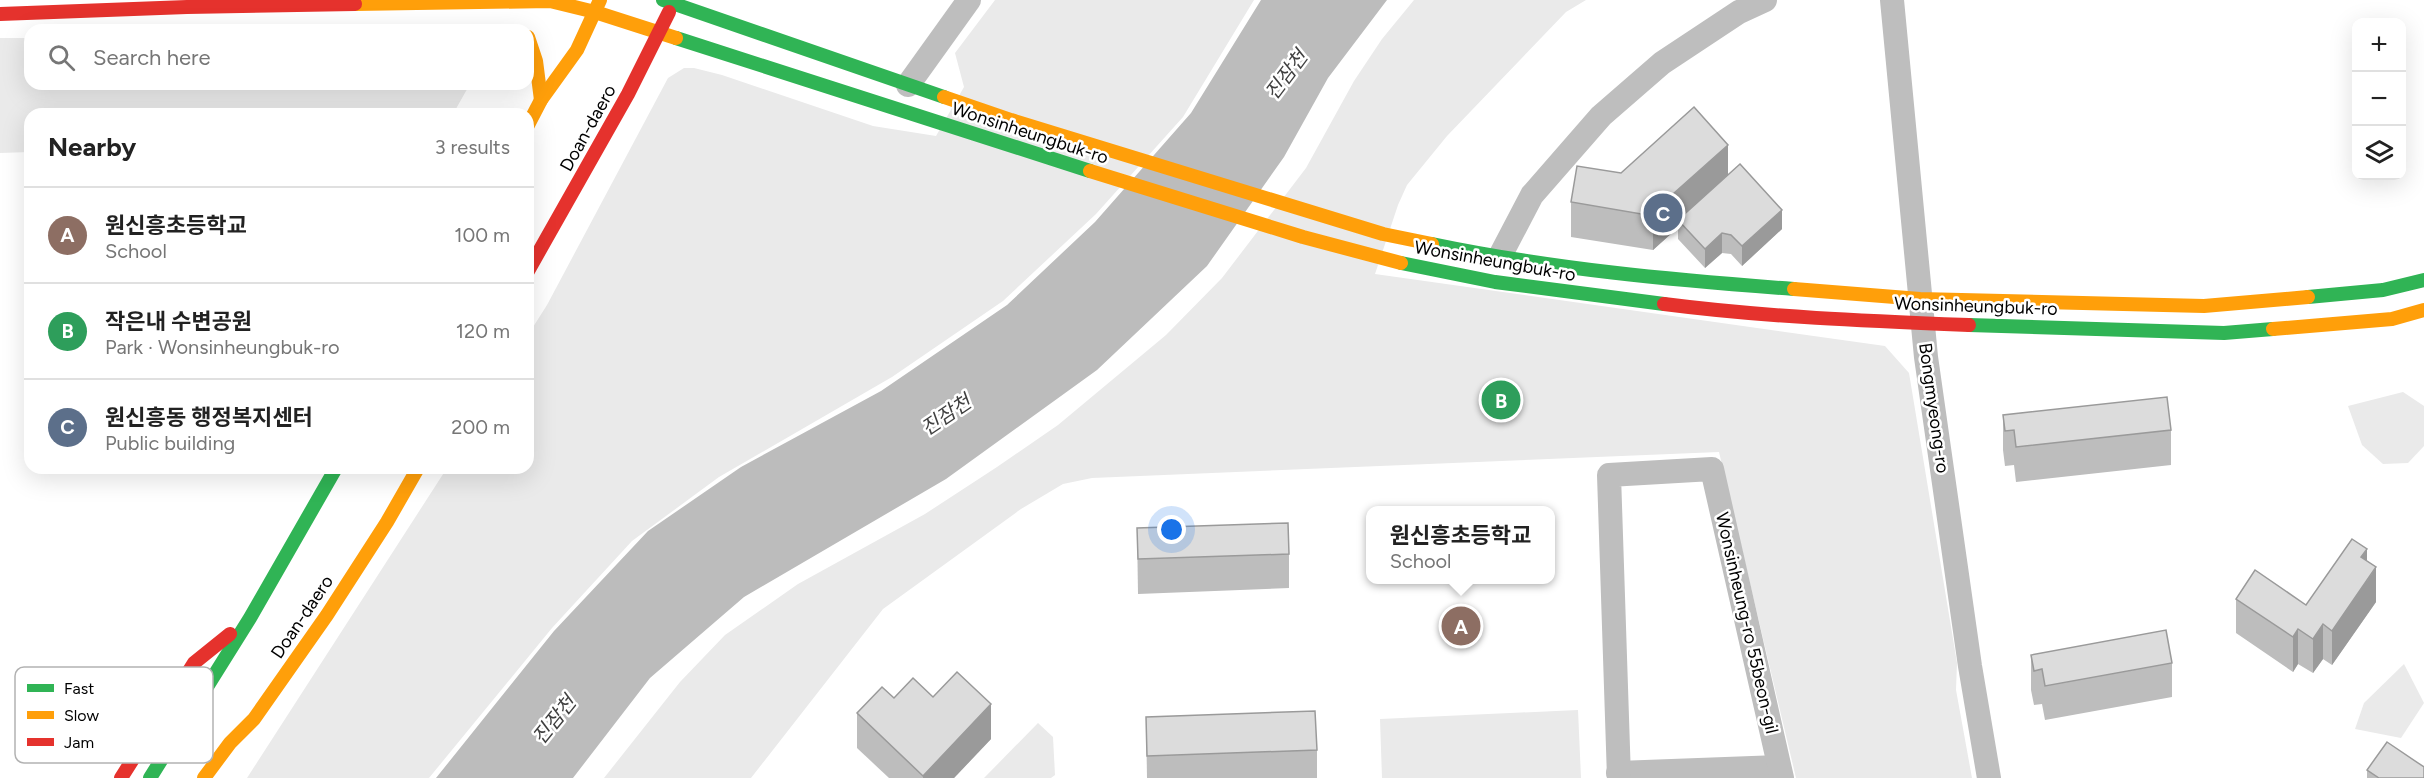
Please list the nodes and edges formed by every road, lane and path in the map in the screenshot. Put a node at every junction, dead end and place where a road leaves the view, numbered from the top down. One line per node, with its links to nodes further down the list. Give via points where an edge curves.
1 (969, 0): 11 (street)
2 (1766, 0): 14 (street, via 1740,12 1662,63 1601,116 1532,195)
3 (1892, 0): 18 (street, Bongmyeong-ro)
4 (484, 1): 6 (street, Wonsinheungbuk-ro); 7 (street, Wonsinheungbuk-ro); 8 (street)
5 (670, 1): 9 (street, Doan-daero); 11 (street, Wonsinheungbuk-ro)
6 (598, 6): 9 (street, Wonsinheungbuk-ro); 12 (street, via 577,50)
7 (0, 14)
8 (519, 22)
9 (660, 33): 15 (street, Doan-daero); 18 (street, Wonsinheungbuk-ro, via 1070,165 1376,258 1495,282 1708,310)
10 (534, 55): 12 (street)
11 (908, 85): 14 (street, Wonsinheungbuk-ro, via 1383,234)
12 (541, 100): 13 (street)
13 (534, 113)
14 (1499, 258): 18 (street, Wonsinheungbuk-ro)
15 (534, 260)
16 (2424, 280): 18 (street, Wonsinheungbuk-ro, via 2383,290 2204,306)
17 (2424, 310): 18 (street, Wonsinheungbuk-ro, via 2392,319 2224,333)
18 (1921, 311): 33 (street, Bongmyeong-ro)
19 (333, 474): 21 (street)
20 (415, 474): 24 (street, Doan-daero, via 357,568)
21 (250, 618): 22 (street); 23 (street)
22 (191, 667)
23 (213, 677)
24 (254, 719): 25 (street); 32 (street, Doan-daero)
25 (244, 749)
26 (131, 763): 30 (street)
27 (159, 763): 31 (street)
28 (1781, 772): 29 (street); 29 (street, Wonsinheung-ro 55beon-gil, via 1712,469 1609,475)
29 (1619, 776)
30 (122, 778)
31 (150, 778)
32 (204, 778)
33 (1989, 778)

